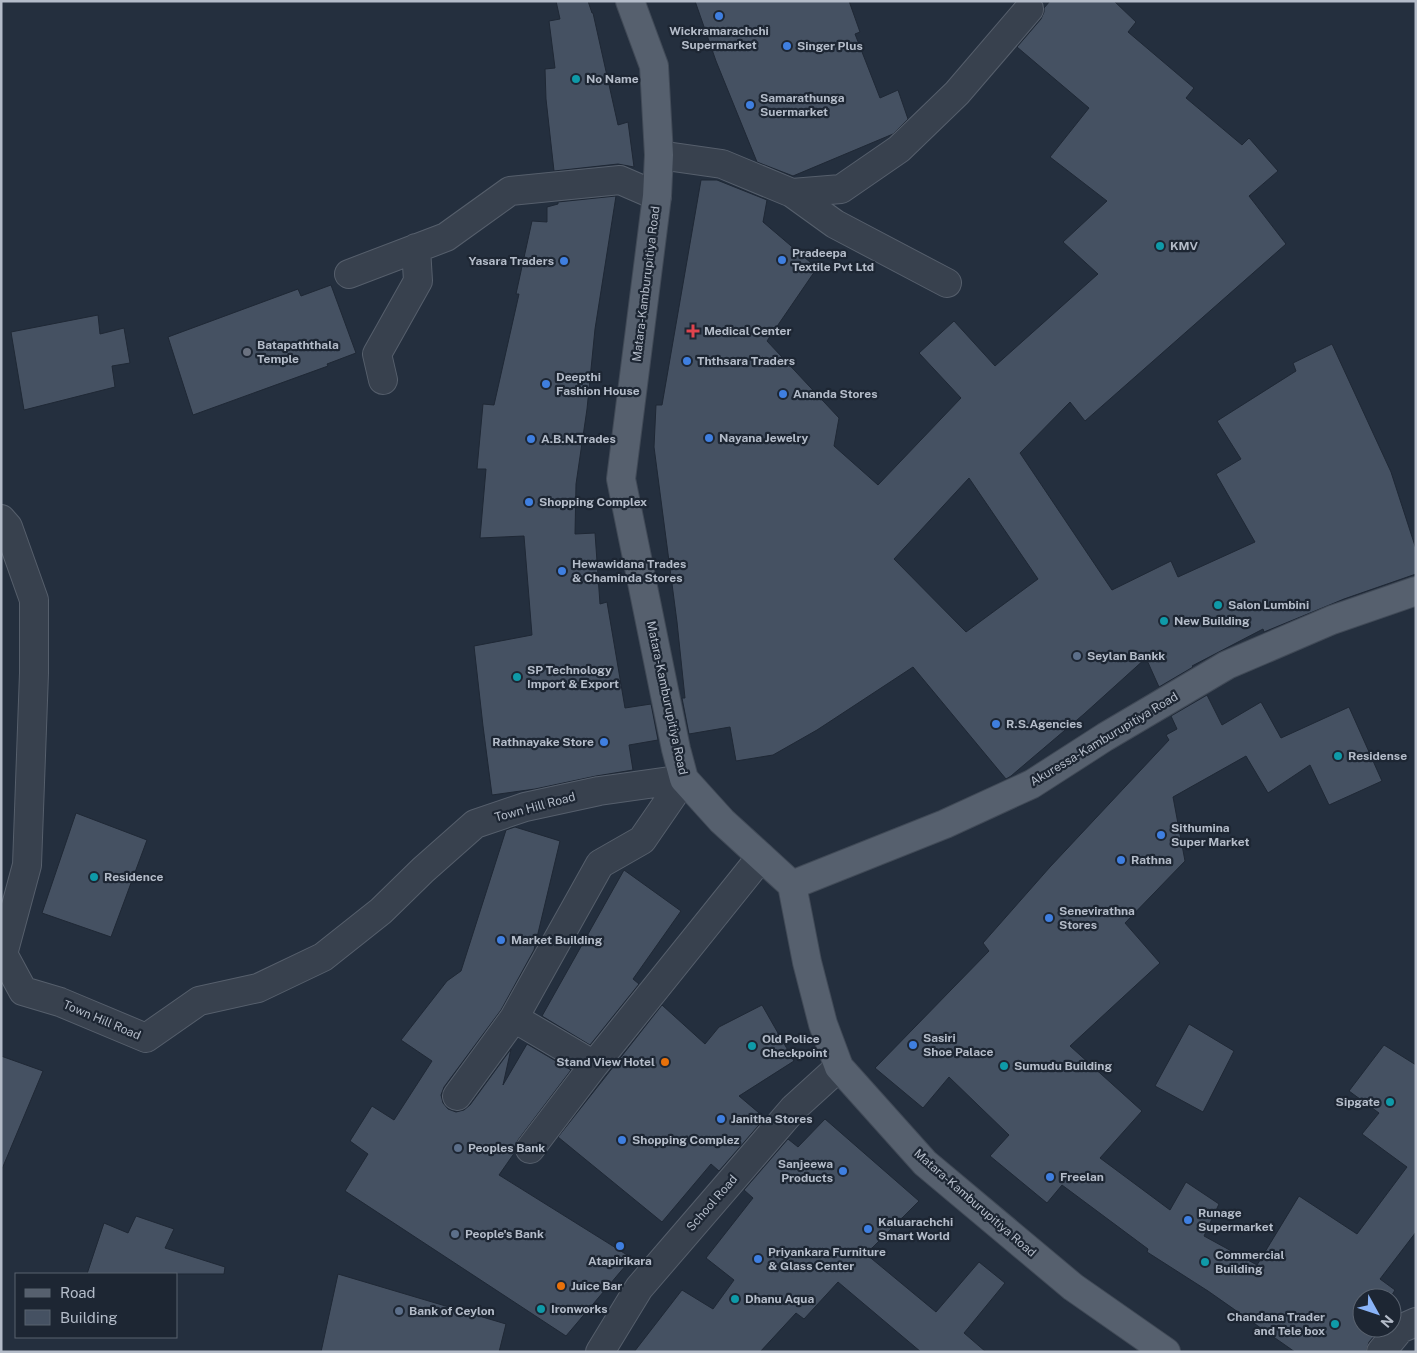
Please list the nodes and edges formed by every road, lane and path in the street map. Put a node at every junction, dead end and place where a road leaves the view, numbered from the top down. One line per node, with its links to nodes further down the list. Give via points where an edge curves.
1 (630, 1): 3 (main road, Matara-Kamburupitiya Road, via 654,66)
2 (1029, 9): 4 (street, via 957,93 900,149 841,190)
3 (659, 154): 4 (street, via 722,164); 5 (main road, Matara-Kamburupitiya Road)
4 (792, 193): 8 (street, via 835,224)
5 (656, 196): 6 (street, via 620,180 510,191 446,237); 12 (main road, Matara-Kamburupitiya Road, via 621,479)
6 (416, 248): 7 (street); 9 (street, via 418,281 377,354)
7 (349, 274)
8 (947, 283)
9 (383, 380)
10 (1, 519): 12 (street, Town Hill Road, via 8,528 34,600 27,866 3,954 23,991 60,1002 146,1038 199,1001 258,988 323,957 381,911 475,824 525,807 599,791)
11 (1416, 591): 14 (main road, Akuressa-Kamburupitiya Road, via 1332,620 1227,665 1032,784 945,824)
12 (684, 779): 13 (main road, Matara-Kamburupitiya Road); 15 (street, via 642,840 600,864)
13 (761, 857): 14 (main road, Matara-Kamburupitiya Road); 16 (street)
14 (792, 885): 17 (main road, Matara-Kamburupitiya Road, via 809,971)
15 (514, 1018): 16 (street); 18 (street)
16 (594, 1064): 19 (street)
17 (839, 1067): 21 (street, School Road, via 794,1108 639,1288); 22 (main road, Matara-Kamburupitiya Road, via 925,1163 1073,1287)
18 (457, 1096)
19 (530, 1149)
20 (1416, 1322): 23 (street, via 1400,1329)
21 (600, 1352)
22 (1166, 1352)
23 (1381, 1352)

